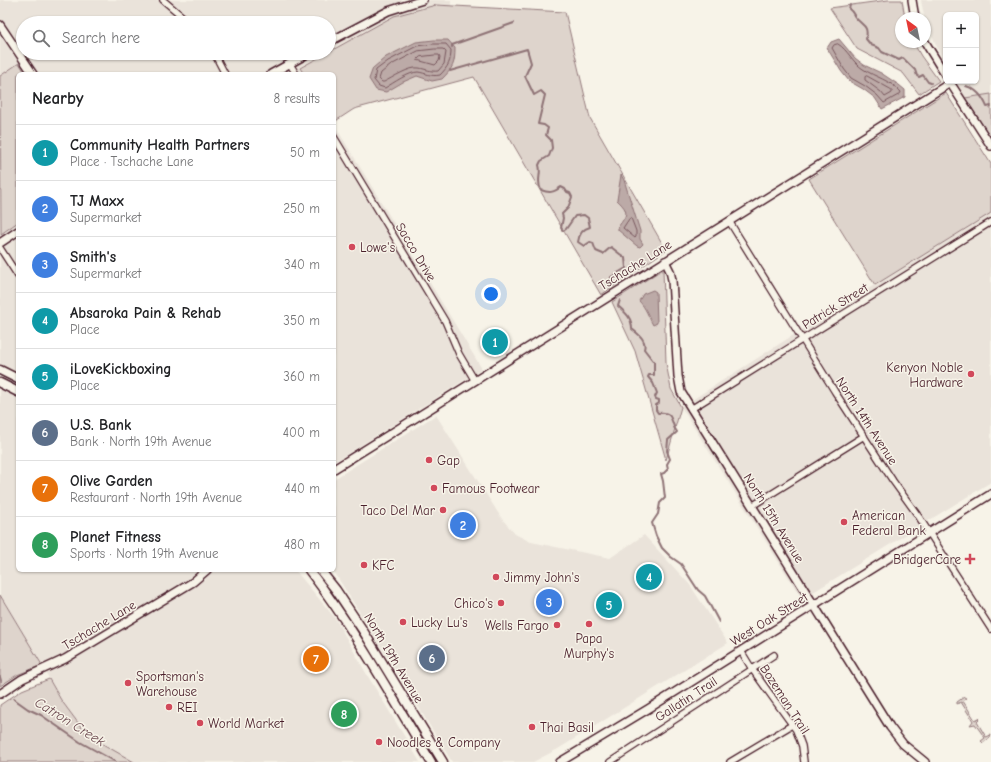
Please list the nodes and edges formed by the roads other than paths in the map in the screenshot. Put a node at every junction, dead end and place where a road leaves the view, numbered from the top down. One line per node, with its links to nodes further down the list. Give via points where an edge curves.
1 (163, 0): 5 (street)
2 (423, 0): 7 (street, via 388,11)
3 (912, 0): 4 (street)
4 (914, 12)
5 (182, 16)
6 (0, 25): 9 (street)
7 (336, 38)
8 (929, 48): 14 (street)
9 (16, 49)
10 (24, 60): 15 (street)
11 (218, 60): 16 (street)
12 (297, 60): 13 (street)
13 (290, 64): 17 (street); 18 (street)
14 (943, 71)
15 (32, 72)
16 (224, 72)
17 (275, 72)
18 (295, 72)
19 (947, 84): 23 (street, Tschache Lane)
20 (951, 84): 22 (street)
21 (336, 140): 33 (street, Sacco Drive, via 446,321 459,354)
22 (991, 146)
23 (729, 221): 28 (street, Tschache Lane); 30 (street, North 14th Avenue)
24 (991, 222): 30 (street, Patrick Street)
25 (16, 232): 26 (street)
26 (0, 243)
27 (0, 248): 29 (street)
28 (665, 261): 33 (street, Tschache Lane); 36 (street, North 15th Avenue, via 672,280 678,376 681,392)
29 (16, 273)
30 (802, 339): 36 (street, Patrick Street); 37 (street, North 14th Avenue)
31 (0, 370): 32 (main road)
32 (16, 378)
33 (475, 381): 38 (street, Tschache Lane)
34 (0, 383): 35 (main road)
35 (16, 391)
36 (691, 409): 40 (street, North 15th Avenue)
37 (864, 436): 40 (street); 41 (street, North 14th Avenue)
38 (336, 468)
39 (991, 494): 41 (street, West Oak Street)
40 (752, 506): 45 (street, North 15th Avenue)
41 (929, 533): 45 (street, West Oak Street); 46 (street, North 14th Avenue)
42 (205, 572): 50 (street, Tschache Lane, via 193,582 65,660 22,679)
43 (311, 572): 53 (main road, North 19th Avenue, via 356,637)
44 (322, 572): 54 (main road, North 19th Avenue, via 362,628)
45 (814, 605): 47 (street, West Oak Street); 59 (street, North 15th Avenue, via 890,727 903,744)
46 (991, 629)
47 (741, 651): 49 (street, Bozeman Trail); 55 (street, West Oak Street)
48 (774, 655): 49 (street, Gallatin Trail)
49 (752, 669): 51 (street, Bozeman Trail); 56 (street, Gallatin Trail)
50 (0, 694)
51 (792, 725): 52 (street); 58 (street, Bozeman Trail, via 800,738)
52 (737, 760): 57 (street)
53 (431, 762)
54 (443, 762)
55 (560, 762)
56 (610, 762)
57 (730, 762)
58 (804, 762)
59 (925, 762)

